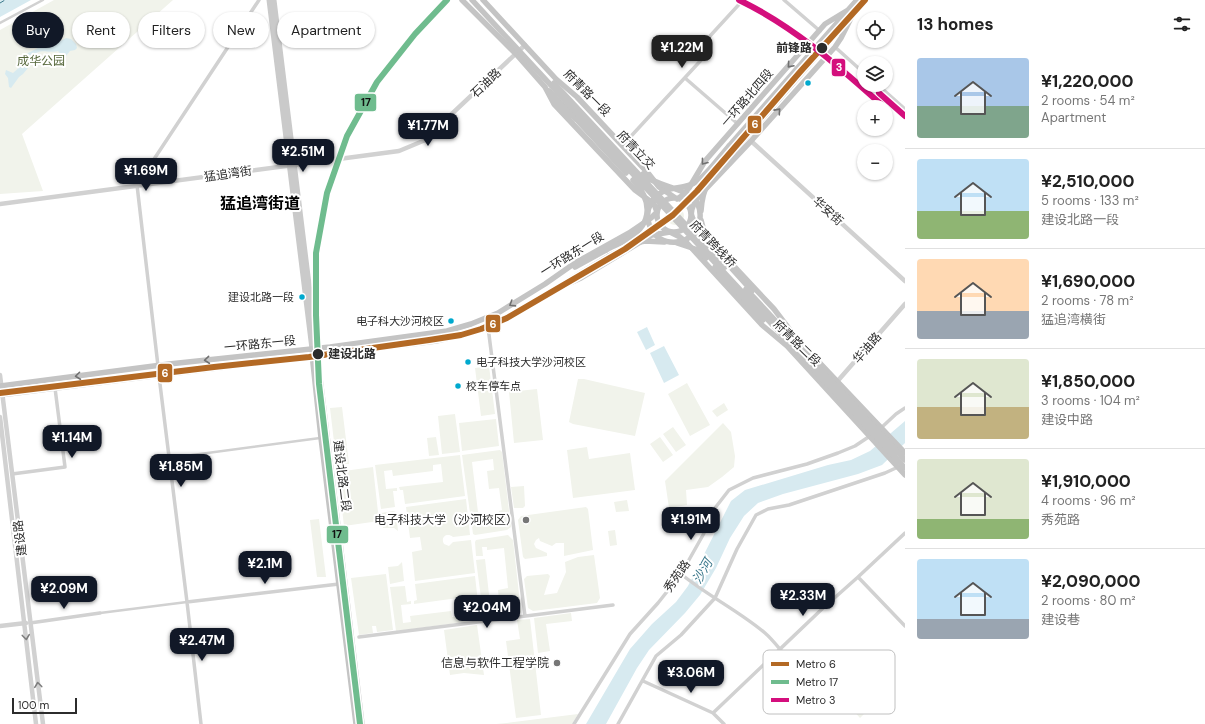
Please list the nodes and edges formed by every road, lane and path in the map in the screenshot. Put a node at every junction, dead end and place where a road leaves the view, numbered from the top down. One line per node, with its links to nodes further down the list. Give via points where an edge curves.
1 (43, 0): 15 (street)
2 (259, 0): 30 (street)
3 (269, 0): 29 (main road)
4 (274, 0): 29 (main road)
5 (462, 0): 19 (main road)
6 (472, 0): 68 (main road, 府青跨线桥, bridge)
7 (476, 0): 66 (main road, 府青跨线桥, bridge)
8 (483, 0): 17 (main road, 府青路一段)
9 (743, 0): 21 (street, via 699,48 703,58)
10 (784, 0): 16 (street)
11 (857, 0): 13 (main road, 一环路北四段)
12 (866, 0): 14 (main road)
13 (848, 10): 16 (main road, 一环路北四段, via 825,24); 31 (main road, bridge, via 696,182)
14 (854, 12): 18 (main road); 37 (main road, 府青立交, bridge, via 710,179 705,188)
15 (0, 23)
16 (820, 31): 26 (main road, 一环路北四段, one-way to 26)
17 (525, 46): 19 (street, 石油路); 22 (main road, 府青路一段)
18 (834, 47): 20 (street); 27 (main road, one-way to 18)
19 (516, 54): 23 (main road); 29 (street, 石油路, via 423,141 391,152)
20 (857, 67)
21 (685, 78): 26 (street); 28 (street)
22 (556, 79): 28 (main road, 府青路一段, via 577,97); 31 (main road, 府青立交, bridge, via 646,177)
23 (545, 87): 34 (main road, via 554,104 635,190 654,204); 35 (main road, 府青立交, bridge, via 636,184 644,194)
24 (886, 92): 25 (street)
25 (905, 109)
26 (738, 124): 32 (main road, 一环路北四段, one-way to 32, via 705,160 689,188)
27 (751, 141): 36 (main road, via 699,196); 40 (street, 华安街)
28 (622, 146): 32 (main road, 府青路一段, via 659,187)
29 (291, 165): 30 (street, 猛追湾街); 48 (main road)
30 (137, 185): 33 (street, 猛追湾街); 51 (street)
31 (675, 189): 35 (main road, bridge, via 667,190 654,198); 37 (main road, 府青立交, bridge, via 691,195 700,209)
32 (677, 199): 34 (main road, via 672,198 663,203); 36 (main road, via 686,204)
33 (0, 204)
34 (657, 212): 38 (main road, via 658,222); 41 (main road, 一环路东一段)
35 (647, 213): 39 (main road, 府青立交, bridge, via 654,234); 41 (main road, bridge, via 643,225 629,238)
36 (690, 214): 38 (main road, via 685,228); 45 (main road, 府青路二段, via 702,232 774,309)
37 (700, 218): 39 (main road, 府青立交, bridge, via 699,225 689,238 675,243); 45 (main road, 府青立交, bridge, via 711,247)
38 (670, 232): 42 (main road, 一环路东一段, via 652,235 581,278); 47 (main road, 府青路二段, via 680,236 762,325)
39 (667, 242): 42 (main road, bridge, via 635,243); 47 (main road, bridge, via 695,249 705,256)
40 (905, 281)
41 (545, 284): 46 (main road, 一环路东一段, one-way to 46, via 498,313 471,324 447,331)
42 (554, 290): 44 (main road, 一环路东一段)
43 (905, 304): 54 (street, 华油路)
44 (488, 327): 49 (main road, 一环路东一段, via 436,341); 79 (street)
45 (796, 338): 54 (main road, 府青路二段)
46 (341, 346): 48 (main road, 一环路东一段); 49 (main road)
47 (787, 346): 57 (main road, 府青路二段)
48 (315, 349): 50 (main road, 建设北路二段); 51 (main road, 一环路东一段, one-way to 51)
49 (342, 353): 50 (main road, 一环路东一段)
50 (314, 357): 53 (main road, 一环路东一段); 63 (main road, 建设北路二段); 74 (main road, 建设北路二段)
51 (158, 366): 55 (main road, 一环路东一段, one-way to 55)
52 (0, 375): 55 (street, 建设路)
53 (159, 376): 56 (main road, 一环路东一段); 65 (street)
54 (838, 382): 57 (street, 华油路); 61 (main road, 府青路二段)
55 (0, 385): 58 (street, 建设路)
56 (56, 388): 58 (main road, 一环路东一段); 69 (street, via 65,467)
57 (829, 391): 62 (main road, 府青路二段)
58 (1, 394): 69 (street, 建设路)
59 (905, 408): 61 (street)
60 (0, 417): 80 (street, 建设路)
61 (881, 428): 64 (main road, 府青路二段)
62 (870, 436): 67 (main road, 府青路二段); 72 (street, 秀苑路, via 838,453 753,478 729,490 715,508)
63 (321, 438): 65 (street); 74 (main road, 建设北路二段)
64 (904, 452)
65 (170, 458): 76 (street)
66 (905, 460)
67 (898, 467): 70 (main road, 府青路二段); 75 (street, via 756,515)
68 (905, 468)
69 (12, 474): 81 (street, 建设路)
70 (905, 475)
71 (905, 533): 73 (street)
72 (681, 574): 75 (street); 94 (street, 秀苑路, via 630,634)
73 (858, 577): 83 (street); 85 (street)
74 (342, 584): 76 (street); 92 (main road, 建设北路二段); 93 (main road, 建设北路二段)
75 (715, 598): 85 (street, via 766,633); 87 (street, via 681,635 656,656)
76 (187, 602): 78 (street); 91 (street)
77 (613, 605): 79 (street)
78 (100, 613): 81 (street)
79 (525, 616): 84 (street)
80 (24, 623): 81 (street); 82 (street); 89 (street, 建设路, one-way to 89)
81 (30, 623): 90 (street, 建设路, one-way to 81)
82 (0, 626)
83 (905, 626)
84 (359, 637)
85 (780, 649)
86 (763, 665): 88 (street)
87 (643, 681): 88 (street); 95 (street)
88 (713, 713): 96 (street)
89 (36, 724)
90 (43, 724)
91 (201, 724)
92 (356, 724)
93 (362, 724)
94 (574, 724)
95 (618, 724)
96 (724, 724)

